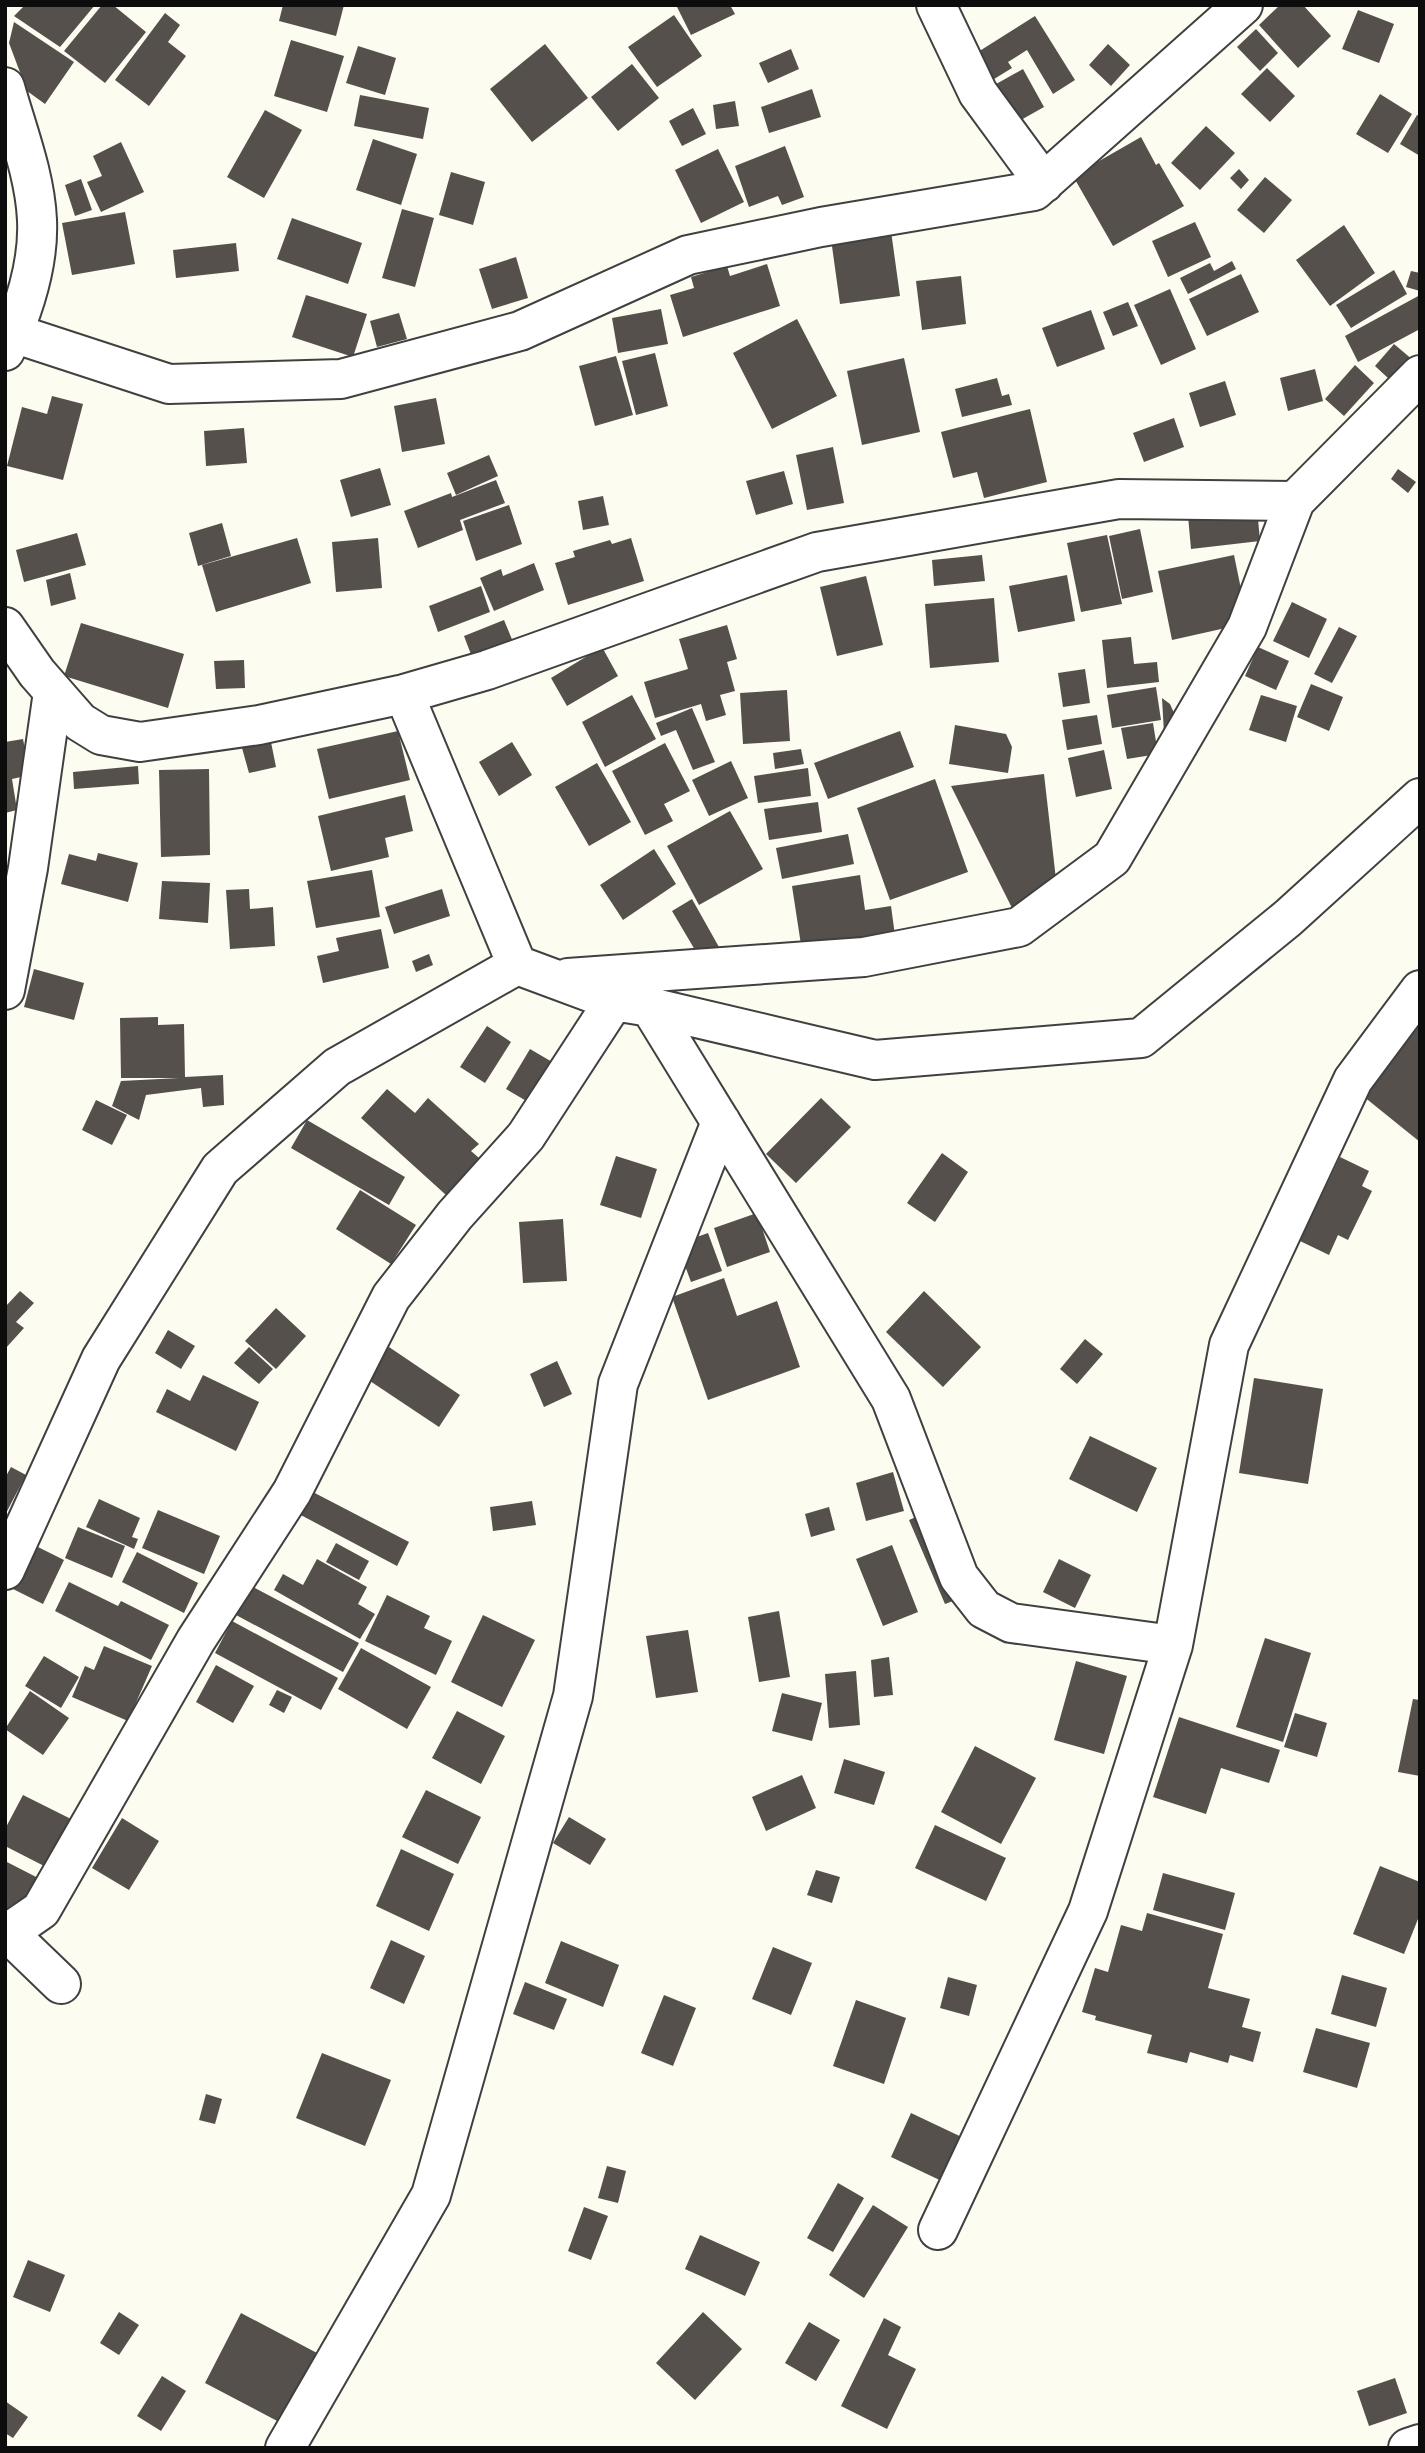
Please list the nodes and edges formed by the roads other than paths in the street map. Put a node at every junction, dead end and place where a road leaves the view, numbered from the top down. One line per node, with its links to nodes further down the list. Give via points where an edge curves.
1 (936, 5): 4 (street, via 978,93)
2 (1243, 5): 4 (street)
3 (5, 87): 5 (street, via 37,219 32,272)
4 (1044, 183): 5 (street, via 1034,191 688,255 520,331 341,379 169,384)
5 (9, 342)
6 (1420, 375): 7 (street)
7 (1295, 501): 10 (street, via 1119,499 817,552 488,670); 13 (street, via 1247,627 1112,858 1019,927 864,957)
8 (5, 627): 9 (street)
9 (53, 692): 10 (street, via 80,722 101,735 140,742 259,725); 14 (street)
10 (404, 694): 12 (street)
11 (1420, 797): 16 (street, via 1288,918 1141,1038 875,1060)
12 (517, 965): 13 (street); 18 (street, via 337,1067 220,1170 101,1359)
13 (555, 979): 16 (street)
14 (5, 989)
15 (1420, 990): 19 (street, via 1353,1080 1229,1345)
16 (632, 1004): 17 (street); 20 (street, via 391,1297 292,1492 196,1640 41,1910)
17 (721, 1122): 19 (street, via 891,1399 959,1577 984,1609 1011,1623); 24 (street, via 618,1384 573,1696 431,2195)
18 (5, 1570)
19 (1173, 1645): 22 (street, via 1088,1911)
20 (7, 1934): 21 (street)
21 (61, 1984)
22 (938, 2230)
23 (1420, 2444): 25 (street)
24 (285, 2448)
25 (1408, 2448)

